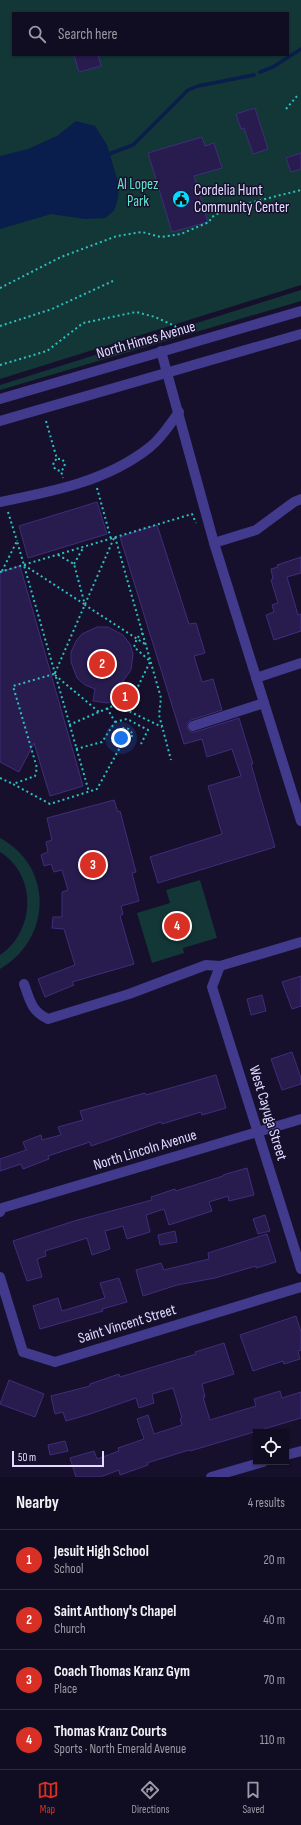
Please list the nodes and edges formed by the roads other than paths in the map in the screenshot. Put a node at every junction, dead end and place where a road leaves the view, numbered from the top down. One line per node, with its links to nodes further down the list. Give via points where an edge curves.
1 (301, 311): 3 (street, North Himes Avenue)
2 (301, 334): 4 (street)
3 (162, 351): 4 (street); 5 (street, North Himes Avenue)
4 (168, 372): 6 (street); 7 (street)
5 (0, 399)
6 (179, 412): 9 (street, via 151,447 119,467 94,478); 10 (street)
7 (0, 421)
8 (301, 499): 10 (street, via 256,530)
9 (3, 502)
10 (214, 543): 12 (street)
11 (301, 664): 12 (street)
12 (256, 678): 13 (street)
13 (264, 703): 14 (street); 15 (street)
14 (193, 726)
15 (301, 821)
16 (301, 942): 17 (street)
17 (220, 966): 18 (street, via 206,965 129,994 48,1019 37,1014); 20 (street, West Cayuga Street, via 212,987)
18 (24, 984)
19 (301, 1119): 20 (street, North Lincoln Avenue)
20 (258, 1132): 21 (street, North Lincoln Avenue, via 2,1208); 22 (street, West Cayuga Street)
21 (0, 1212)
22 (301, 1269)
23 (0, 1277): 24 (street, Saint Vincent Street, via 23,1352 55,1362)
24 (301, 1287)
25 (301, 1451): 26 (street)
26 (289, 1454)
27 (253, 1465): 28 (street)
28 (211, 1477)

